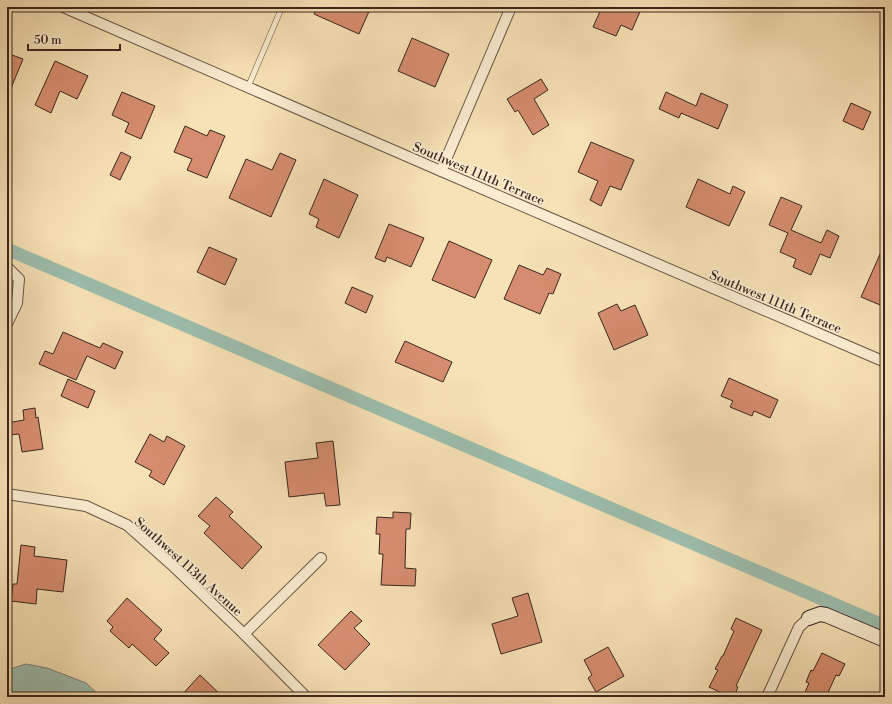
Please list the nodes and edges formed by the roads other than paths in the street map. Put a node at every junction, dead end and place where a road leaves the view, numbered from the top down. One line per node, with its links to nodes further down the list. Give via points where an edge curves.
1 (63, 7): 4 (street, Southwest 111th Terrace)
2 (282, 7): 5 (lane)
3 (511, 7): 6 (street)
4 (74, 9): 5 (street, Southwest 111th Terrace)
5 (248, 87): 6 (street, Southwest 111th Terrace)
6 (441, 171): 9 (street, Southwest 111th Terrace)
7 (7, 268): 8 (street, via 19,279 17,303)
8 (7, 324)
9 (885, 362)
10 (7, 494): 13 (street, Southwest 113th Avenue, via 86,506 127,525)
11 (321, 558): 13 (street)
12 (809, 618): 14 (street, via 820,614 826,615); 16 (street, via 799,627)
13 (244, 634): 15 (street, Southwest 113th Avenue)
14 (885, 640)
15 (306, 697)
16 (767, 697)

